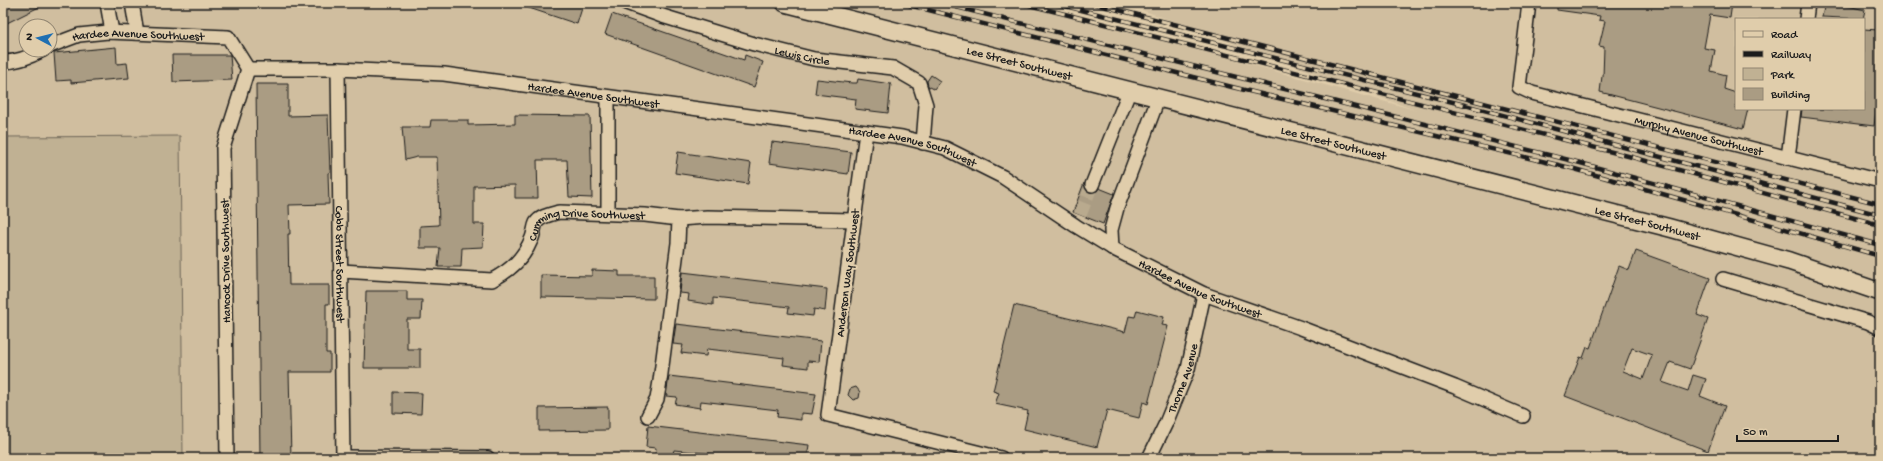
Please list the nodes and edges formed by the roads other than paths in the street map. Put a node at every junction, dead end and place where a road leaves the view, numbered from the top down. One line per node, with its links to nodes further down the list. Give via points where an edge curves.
1 (107, 3): 8 (street)
2 (132, 3): 9 (street)
3 (626, 3): 20 (street, Lewis Circle, via 754,44 814,59 893,68 919,83 926,104)
4 (784, 3): 15 (main road, Lee Street Southwest)
5 (1529, 3): 21 (street, Murphy Avenue Southwest, via 1519,87 1532,93)
6 (1808, 3): 7 (street)
7 (1806, 18)
8 (112, 32): 9 (street, Hardee Avenue Southwest); 10 (street, Hardee Avenue Southwest, via 79,35)
9 (137, 33): 13 (street, Hardee Avenue Southwest, via 228,37)
10 (58, 43)
11 (28, 58): 12 (street)
12 (3, 62)
13 (248, 69): 14 (street, Hardee Avenue Southwest); 35 (street, Hancock Drive Southwest, via 224,148)
14 (338, 69): 16 (street, Hardee Avenue Southwest, via 444,74); 28 (street, Cobb Street Southwest)
15 (1129, 92): 17 (main road, Lee Street Southwest); 23 (street)
16 (608, 96): 19 (street, Hardee Avenue Southwest); 24 (street)
17 (1158, 99): 27 (street, via 1116,208 1111,230); 30 (main road, Lee Street Southwest, via 1670,228 1789,261)
18 (1794, 110): 21 (street)
19 (866, 132): 20 (street, Hardee Avenue Southwest); 26 (street, Anderson Way Southwest)
20 (923, 143): 27 (street, Hardee Avenue Southwest, via 945,148 1003,177 1078,221)
21 (1788, 158): 22 (street, Murphy Avenue Southwest)
22 (1880, 181)
23 (1092, 185)
24 (608, 213): 25 (street, Cumming Drive Southwest); 28 (street, Cumming Drive Southwest, via 559,212 547,215 536,222 527,250 518,263 492,280)
25 (679, 219): 26 (street, Cumming Drive Southwest, via 707,217); 33 (street, via 660,381 657,399)
26 (854, 220): 38 (street, Anderson Way Southwest, via 828,415)
27 (1112, 248): 31 (street, Hardee Avenue Southwest)
28 (341, 271): 36 (street, Cobb Street Southwest)
29 (1723, 279): 32 (street, via 1868,322)
30 (1880, 292)
31 (1204, 294): 34 (street, Hardee Avenue Southwest, via 1426,376); 39 (street, Thorne Avenue, via 1188,369)
32 (1880, 328)
33 (648, 416)
34 (1523, 416)
35 (227, 458)
36 (343, 458): 37 (street)
37 (488, 458)
38 (1001, 458)
39 (1149, 458)

